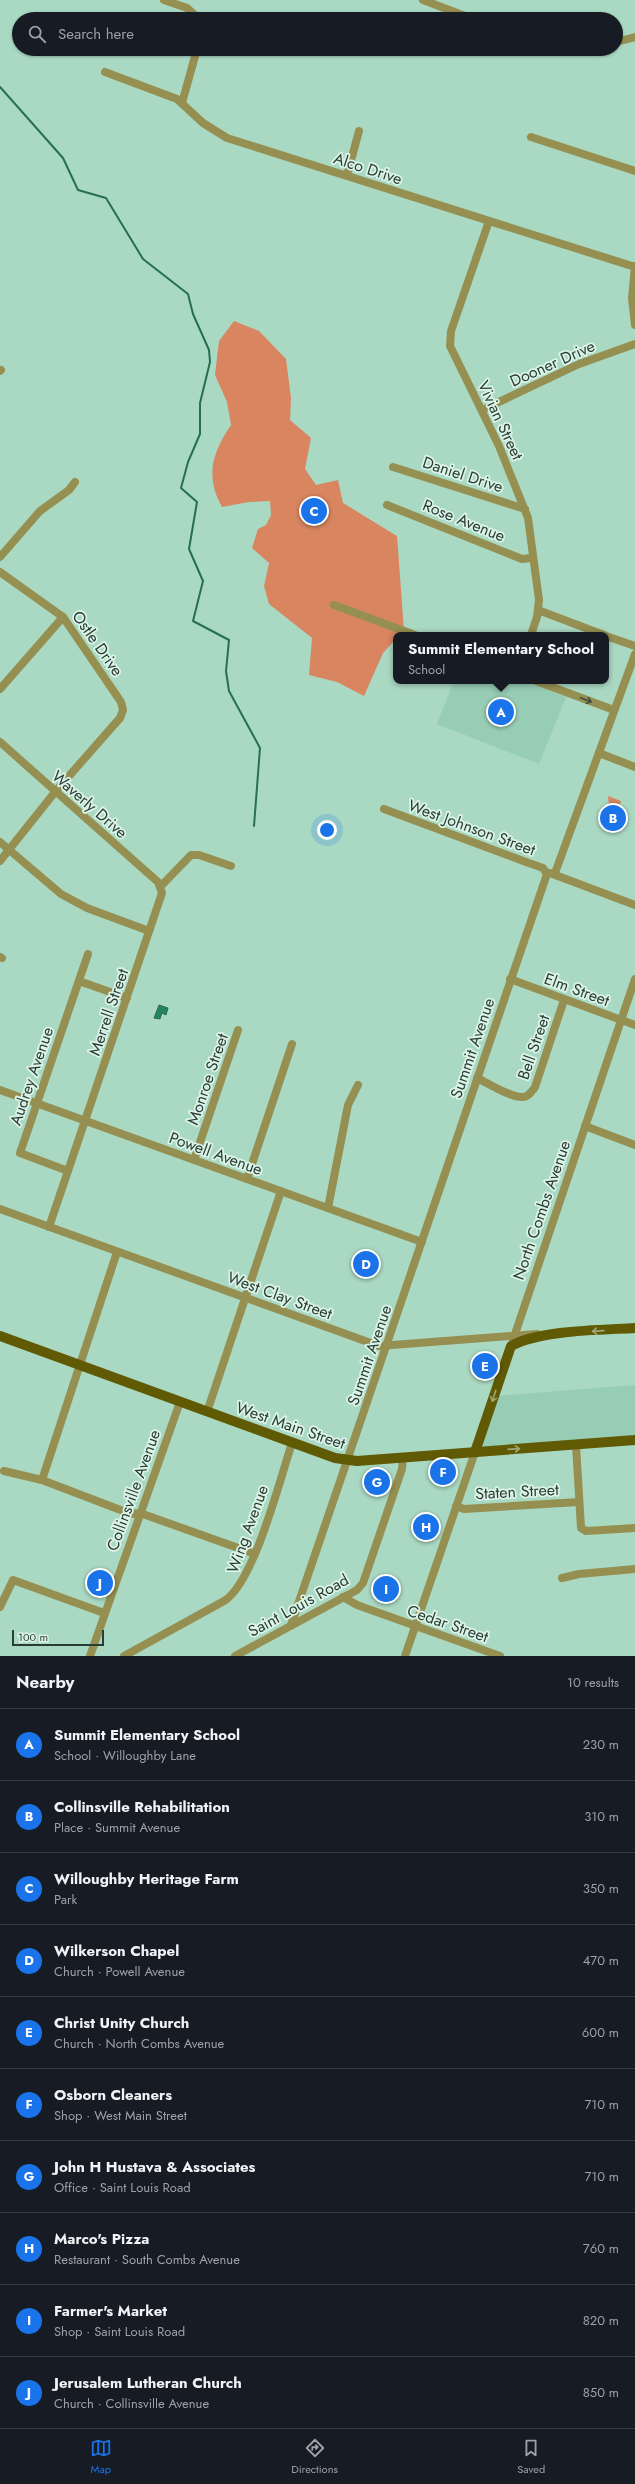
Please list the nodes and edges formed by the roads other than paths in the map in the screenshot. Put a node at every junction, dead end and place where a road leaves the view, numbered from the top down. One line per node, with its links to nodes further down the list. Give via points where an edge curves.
1 (164, 0): 3 (street)
2 (423, 0): 4 (street)
3 (192, 12)
4 (455, 12)
5 (635, 37): 6 (street)
6 (623, 40)
7 (195, 56): 9 (street)
8 (105, 72): 9 (street, Alco Drive)
9 (182, 103): 13 (street, Alco Drive, via 203,122 227,138)
10 (359, 131): 13 (street)
11 (531, 137): 12 (street)
12 (635, 171)
13 (346, 175): 14 (street, Alco Drive)
14 (489, 221): 15 (street, Alco Drive); 18 (street, Vivian Street, via 450,338 450,346)
15 (635, 266): 16 (street, via 632,298)
16 (635, 325)
17 (635, 344): 18 (street, Dooner Drive, via 585,361)
18 (482, 410): 22 (street, Vivian Street)
19 (392, 467): 22 (street, Daniel Drive)
20 (75, 482): 23 (street, via 40,511)
21 (387, 505): 24 (street, Rose Avenue, via 522,559)
22 (525, 509): 24 (street, Vivian Street)
23 (0, 557)
24 (532, 558): 27 (street, Vivian Street, via 539,600)
25 (0, 572): 28 (street, Ostle Drive)
26 (334, 605): 29 (street)
27 (538, 610): 30 (street, Vivian Street); 31 (street)
28 (63, 617): 36 (street); 41 (street, Ostle Drive, via 122,702 123,710 117,722)
29 (407, 632)
30 (531, 632)
31 (597, 632)
32 (609, 636): 33 (street)
33 (635, 646)
34 (635, 654): 37 (street, Summit Avenue)
35 (544, 684): 37 (street, one-way to 37)
36 (0, 689)
37 (614, 710): 39 (street, Summit Avenue)
38 (0, 742): 41 (street, Waverly Drive)
39 (599, 753): 40 (street); 47 (street, Summit Avenue)
40 (635, 767)
41 (55, 792): 44 (street); 48 (street, Waverly Drive)
42 (384, 809): 47 (street, West Johnson Street, via 543,868)
43 (0, 842): 44 (street)
44 (9, 850): 45 (street); 50 (street, via 49,886 67,898)
45 (0, 862)
46 (232, 866): 48 (street, via 199,855 191,855)
47 (551, 874): 49 (street, West Johnson Street); 52 (street, Summit Avenue)
48 (161, 886): 50 (street, Merrell Street, via 162,894)
49 (635, 905)
50 (149, 931): 55 (street, Merrell Street)
51 (88, 954): 54 (street, Audrey Avenue)
52 (510, 979): 56 (street, Elm Street); 61 (street, Summit Avenue)
53 (635, 979): 57 (street, North Combs Avenue)
54 (78, 981): 55 (street); 64 (street, Audrey Avenue)
55 (127, 998): 65 (street, Merrell Street)
56 (564, 1000): 57 (street, Elm Street); 61 (street, Bell Street, via 530,1094 523,1097 513,1095)
57 (621, 1020): 58 (street, Elm Street); 66 (street, North Combs Avenue)
58 (635, 1025)
59 (238, 1030): 68 (street, Monroe Street)
60 (292, 1044): 70 (street)
61 (477, 1078): 75 (street, Summit Avenue)
62 (358, 1085): 72 (street, via 348,1105)
63 (0, 1090): 64 (street, Powell Avenue)
64 (37, 1103): 65 (street, Powell Avenue); 69 (street, Audrey Avenue, via 20,1153)
65 (86, 1121): 68 (street, Powell Avenue); 69 (street, Merrell Street)
66 (585, 1126): 67 (street); 80 (street, North Combs Avenue)
67 (635, 1145)
68 (194, 1160): 70 (street, Powell Avenue)
69 (68, 1171): 74 (street, Merrell Street)
70 (247, 1179): 71 (street, Powell Avenue)
71 (281, 1191): 72 (street, Powell Avenue); 77 (street)
72 (328, 1208): 75 (street, Powell Avenue)
73 (0, 1209): 74 (street, West Clay Street)
74 (49, 1227): 76 (street, West Clay Street)
75 (422, 1242): 82 (street, Summit Avenue)
76 (117, 1252): 77 (street, West Clay Street); 84 (street)
77 (244, 1298): 82 (street, West Clay Street, via 356,1338); 86 (street)
78 (635, 1328): 79 (main road, West Clay Street, one-way to 79)
79 (561, 1334): 80 (street, West Clay Street); 83 (main road, West Clay Street, via 527,1340)
80 (514, 1335): 82 (street, West Clay Street); 83 (street, North Combs Avenue)
81 (0, 1336): 84 (main road, West Main Street)
82 (387, 1346): 92 (street, Summit Avenue)
83 (511, 1346): 90 (main road, North Combs Avenue, one-way to 90)
84 (79, 1365): 85 (main road, West Main Street); 94 (street)
85 (180, 1402): 86 (main road, West Main Street); 97 (street, Collinsville Avenue)
86 (207, 1412): 88 (main road, West Main Street)
87 (635, 1440): 89 (main road, West Main Street)
88 (292, 1443): 92 (main road, West Main Street); 99 (street, Wing Avenue)
89 (576, 1445): 90 (main road, West Main Street, one-way to 89); 95 (street)
90 (475, 1452): 91 (main road, West Main Street); 96 (street)
91 (403, 1458): 92 (main road, West Main Street); 102 (street, Saint Louis Road, via 402,1469 363,1583)
92 (347, 1460): 105 (street, Summit Avenue)
93 (4, 1471): 94 (street)
94 (42, 1480): 97 (street, via 131,1514)
95 (579, 1502): 96 (street, Staten Street, via 464,1508); 98 (street, via 583,1531)
96 (456, 1506): 106 (street)
97 (140, 1513): 99 (street); 104 (street, Collinsville Avenue)
98 (635, 1528)
99 (255, 1554): 108 (street, Wing Avenue, via 242,1583 231,1597)
100 (635, 1569): 101 (street)
101 (562, 1578)
102 (344, 1597): 105 (street, Saint Louis Road); 106 (street, Cedar Street, via 357,1605)
103 (0, 1607): 104 (street, via 13,1580)
104 (104, 1613): 107 (street, Collinsville Avenue)
105 (291, 1625): 109 (street, Saint Louis Road)
106 (415, 1627): 110 (street); 111 (street, Cedar Street)
107 (90, 1656)
108 (124, 1656)
109 (235, 1656)
110 (405, 1656)
111 (500, 1656)

